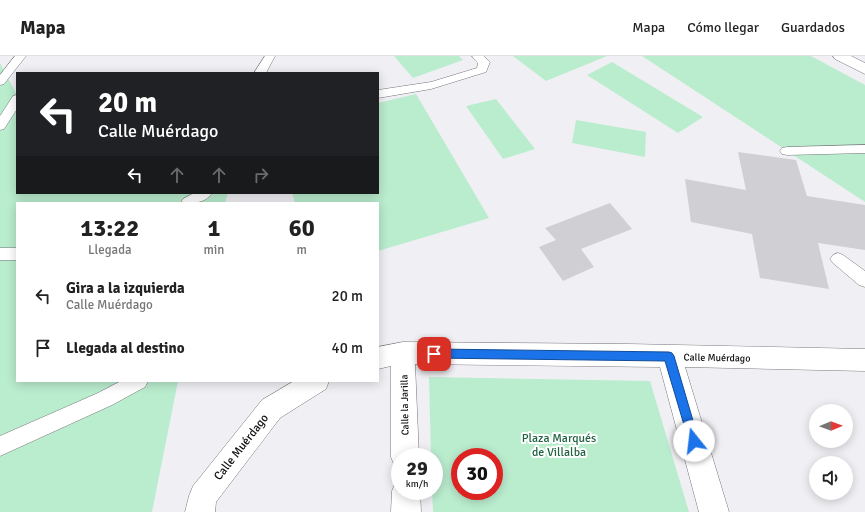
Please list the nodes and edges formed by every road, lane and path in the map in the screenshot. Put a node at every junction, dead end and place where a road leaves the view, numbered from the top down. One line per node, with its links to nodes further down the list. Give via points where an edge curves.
1 (21, 56): 7 (lane)
2 (270, 56): 6 (lane)
3 (477, 56): 9 (lane, via 484,62 482,70 463,78)
4 (840, 56): 5 (street)
5 (865, 69)
6 (261, 72)
7 (0, 82)
8 (0, 86): 10 (lane)
9 (379, 94)
10 (16, 97)
11 (16, 100): 12 (lane)
12 (0, 126)
13 (865, 149): 14 (lane)
14 (787, 151)
15 (205, 194): 16 (lane)
16 (190, 202)
17 (0, 254): 18 (lane)
18 (16, 254)
19 (838, 259): 20 (lane)
20 (865, 280)
21 (403, 354): 22 (street, Calle Muérdago); 23 (street, Calle Muérdago); 28 (street, Calle la Jarilla)
22 (669, 356): 24 (street, Calle Muérdago); 32 (street)
23 (379, 358)
24 (865, 360)
25 (136, 382): 27 (lane)
26 (315, 382): 30 (street, Calle Muérdago, via 271,409 203,496)
27 (0, 446)
28 (405, 448)
29 (406, 500): 31 (street)
30 (200, 512)
31 (406, 512)
32 (714, 512)

